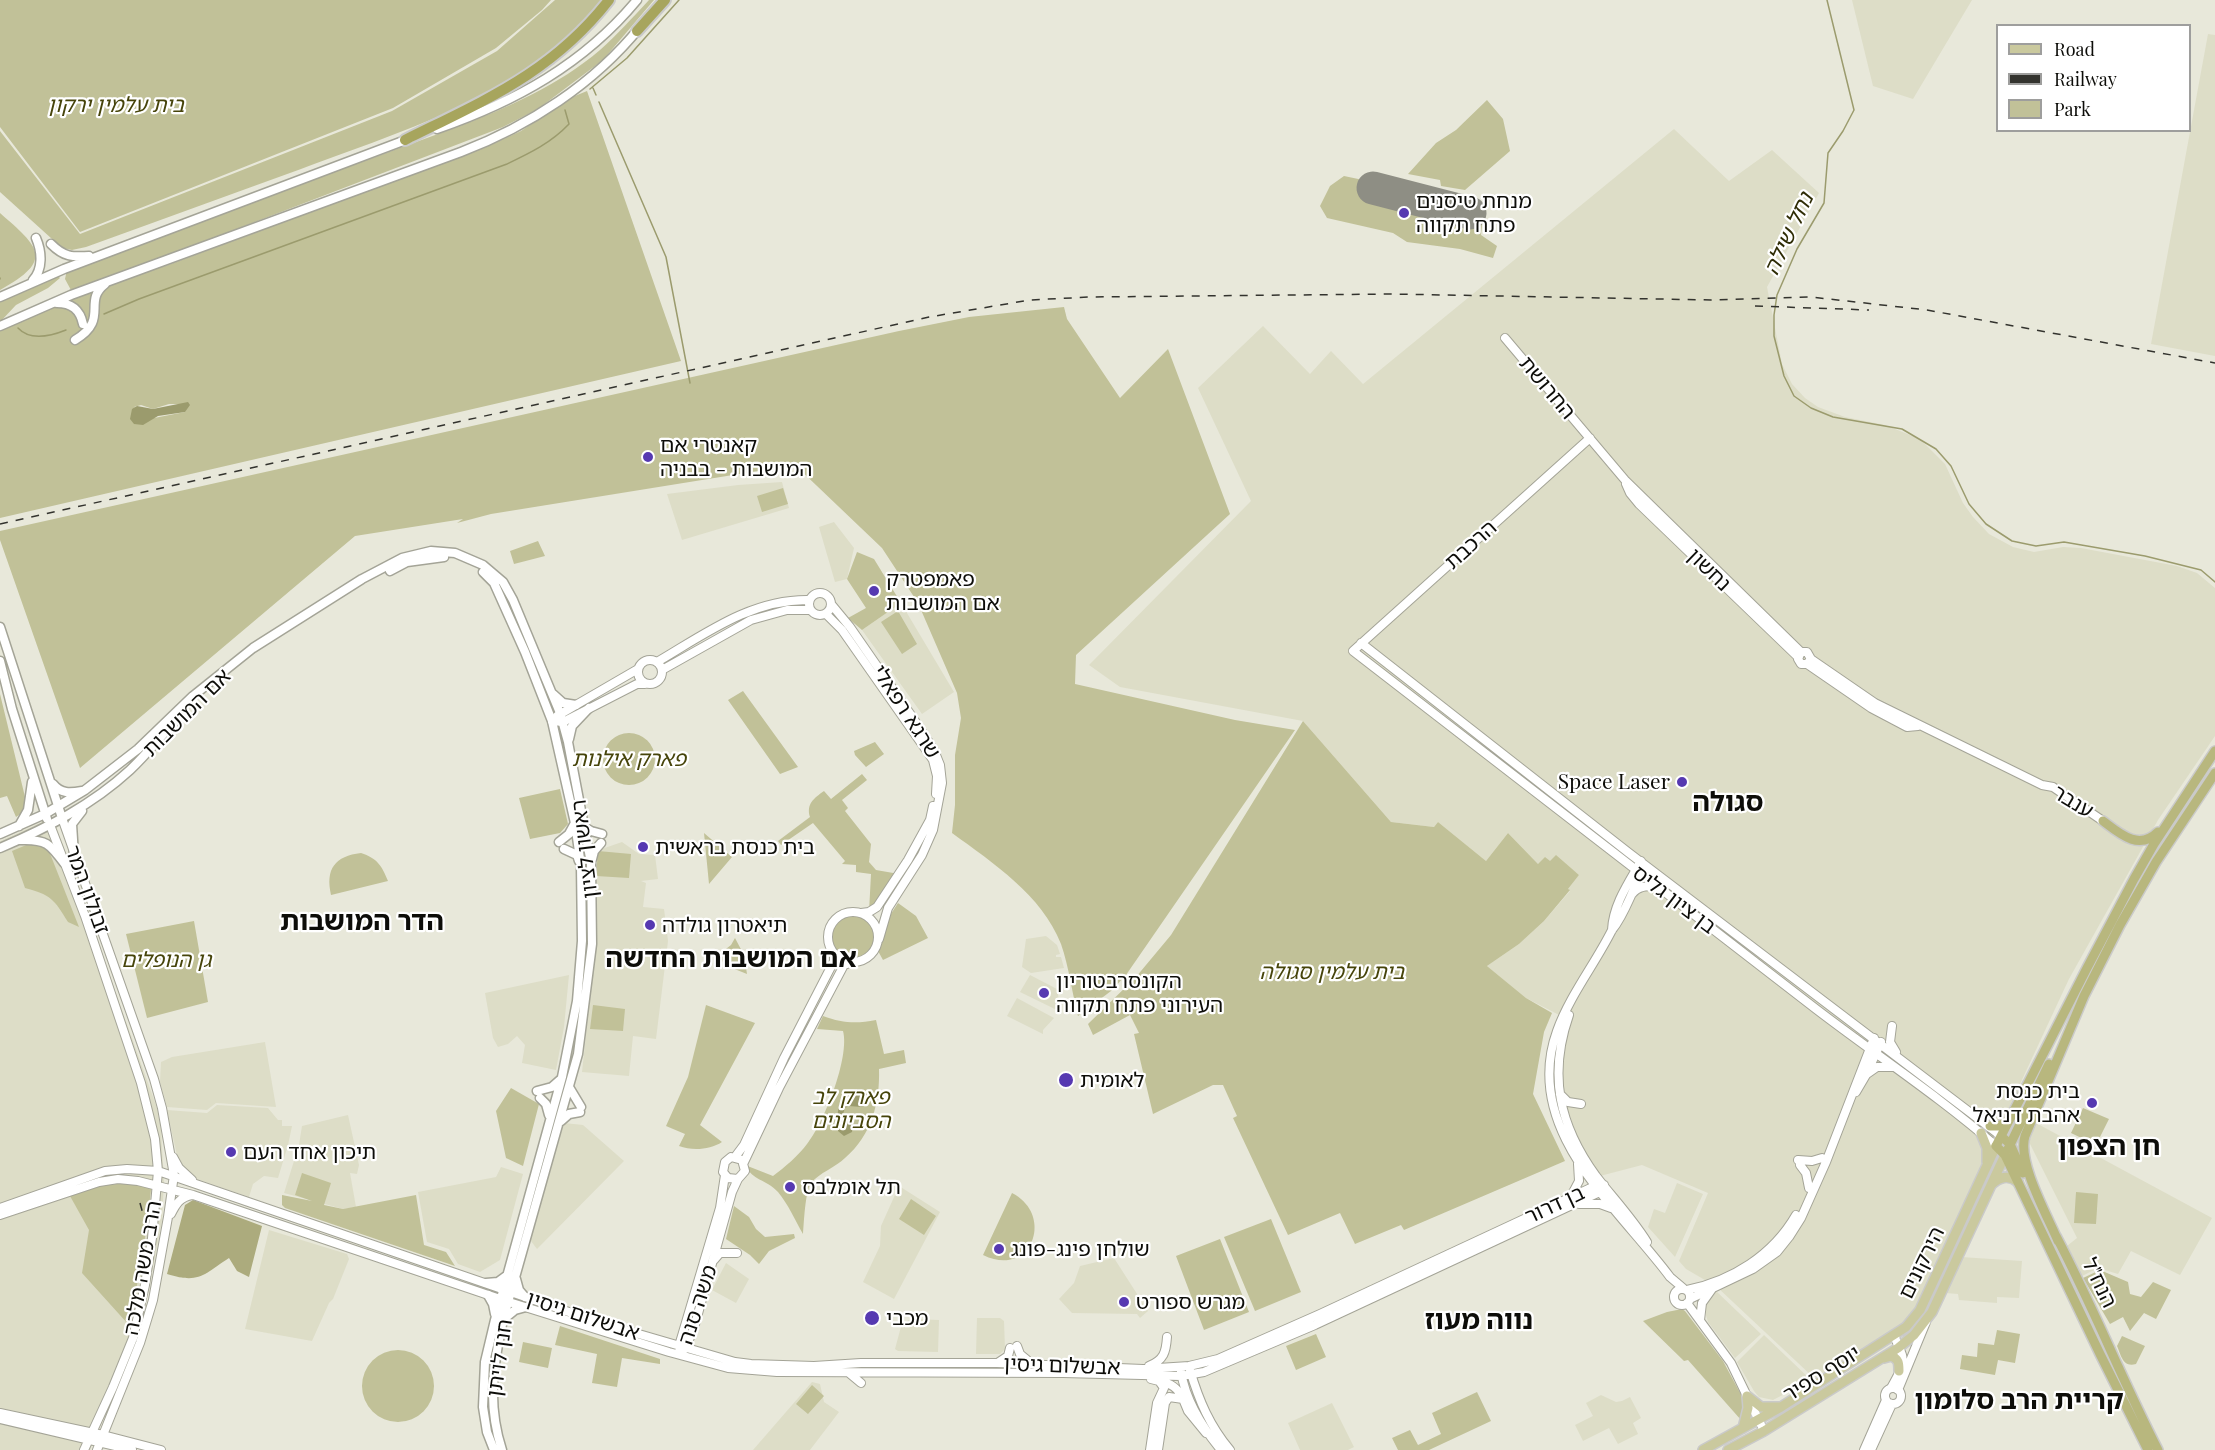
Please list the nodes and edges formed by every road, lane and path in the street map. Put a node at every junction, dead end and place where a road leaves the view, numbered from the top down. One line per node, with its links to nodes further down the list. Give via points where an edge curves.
1 (609, 0): 5 (highway, via 574,39 525,78)
2 (637, 0): 5 (main road, via 606,34 544,81 491,108)
3 (664, 0): 4 (highway)
4 (637, 31): 9 (main road, via 574,89 540,114 501,135)
5 (405, 140): 8 (main road)
6 (36, 238): 10 (main road, via 40,262)
7 (51, 244): 8 (main road, via 68,256)
8 (108, 252): 10 (main road)
9 (113, 280): 12 (main road); 16 (main road, via 97,294 92,326)
10 (31, 282): 11 (main road)
11 (0, 297)
12 (48, 305): 13 (main road, via 72,306); 14 (main road)
13 (83, 324)
14 (0, 326)
15 (1505, 338): 17 (street, החרושת)
16 (75, 340)
17 (1590, 438): 24 (street, הרכבת); 42 (street, נחשון, via 1625,480 1799,654 1808,653 1809,661 1871,708 1907,727 1919,726)
18 (405, 560): 31 (main road, ראשון לציון, via 431,551 455,553 483,565 503,582); 35 (main road, ראשון לציון, via 452,557 480,569 494,583); 43 (main road, אם המושבות, via 362,579 252,648 193,696 138,749); 44 (main road, אם המושבות, via 256,647 200,694 130,769)
19 (809, 600): 20 (street, via 820,593); 21 (street); 27 (street, via 773,603 734,616)
20 (831, 604): 22 (street); 68 (street, שרגא רפאלי, via 911,715 940,765 942,783 933,830 917,864 888,908)
21 (810, 610): 22 (street, via 815,615); 29 (street, via 787,610 752,620)
22 (826, 614): 66 (street, שרגא רפאלי, via 842,630 933,760 937,776 930,819 908,861 877,907)
23 (0, 627): 41 (main road, זבולון המר)
24 (1361, 644): 25 (street, הרכבת); 56 (street, בן ציון גליס)
25 (1353, 651): 63 (street, בן ציון גליס)
26 (0, 661): 40 (main road, זבולון המר)
27 (657, 662): 28 (street, via 645,661); 29 (street)
28 (638, 669): 30 (street, via 639,680); 32 (street)
29 (662, 670): 30 (street, via 657,682)
30 (645, 684): 33 (street, via 637,684)
31 (550, 690): 32 (main road, via 563,703); 34 (main road, ראשון לציון)
32 (576, 705): 34 (street)
33 (589, 708): 36 (street); 37 (main road, via 572,726)
34 (560, 713): 35 (street); 36 (main road, ראשון לציון)
35 (552, 721): 36 (street); 51 (main road, ראשון לציון)
36 (563, 722): 37 (main road, ראשון לציון)
37 (568, 742): 51 (main road, ראשון לציון)
38 (2215, 750): 48 (highway)
39 (2215, 773): 72 (highway, via 2156,862)
40 (33, 779): 46 (main road, זבולון המר); 52 (main road, via 30,802)
41 (52, 782): 43 (main road, via 66,793); 45 (main road, זבולון המר)
42 (2042, 785): 49 (street, ענבר, via 2053,787)
43 (85, 790): 45 (main road, אם המושבות)
44 (100, 795): 47 (main road, אם המושבות); 58 (main road, via 72,824)
45 (59, 806): 46 (main road, אם המושבות); 47 (main road, זבולון המר)
46 (45, 814): 50 (main road, זבולון המר); 52 (main road, אם המושבות)
47 (62, 818): 50 (main road, אם המושבות); 58 (street, זבולון המר)
48 (2170, 819): 49 (highway, via 2155,836 2143,841 2122,835); 84 (highway, via 2107,929)
49 (2103, 821)
50 (50, 825): 54 (main road, אם המושבות); 59 (street, זבולון המר)
51 (580, 825): 60 (main road, ראשון לציון); 60 (main road, via 601,838); 62 (main road, ראשון לציון); 62 (main road, via 561,845 577,855)
52 (19, 826): 53 (main road, אם המושבות)
53 (0, 834)
54 (18, 840): 55 (main road, אם המושבות); 59 (main road, via 45,843)
55 (0, 848)
56 (1629, 853): 57 (street); 61 (street, בן ציון גליס)
57 (1646, 853)
58 (75, 855): 94 (street, זבולון המר, via 154,1079)
59 (64, 863): 90 (street, זבולון המר, via 141,1083)
60 (591, 863): 80 (main road, ראשון לציון, via 592,944 578,1054)
61 (1644, 863): 63 (street); 74 (street, בן ציון גליס, via 1866,1032)
62 (581, 866): 79 (main road, ראשון לציון, via 582,942 577,1001)
63 (1638, 873): 64 (street, בן ציון גליס); 65 (street); 67 (street, via 1612,919)
64 (1656, 886): 65 (street, via 1636,890); 75 (street, בן ציון גליס)
65 (1629, 898): 67 (street)
66 (861, 913): 68 (street, via 876,924); 69 (street, via 846,913 833,922 828,938)
67 (1612, 930): 71 (street)
68 (879, 939): 70 (street, via 870,956)
69 (834, 954): 70 (street); 96 (street, via 834,961)
70 (853, 962): 98 (street, via 844,965)
71 (1577, 991): 81 (street, via 1561,1041); 99 (street, via 1555,1039 1551,1076 1556,1116)
72 (2072, 1022): 92 (highway); 119 (highway, via 2023,1143 2025,1161)
73 (1892, 1026): 76 (street, via 1890,1042)
74 (1878, 1037): 75 (street); 76 (street, בן ציון גליס)
75 (1872, 1052): 77 (street, בן ציון גליס); 78 (street); 82 (street, via 1858,1076)
76 (1901, 1058): 87 (street, בן ציון גליס)
77 (1894, 1068): 78 (street, via 1877,1067); 88 (street, בן ציון גליס)
78 (1866, 1075): 82 (street)
79 (562, 1077): 85 (main road, ראשון לציון); 85 (main road, via 539,1095 548,1106)
80 (569, 1086): 86 (main road, ראשון לציון); 86 (main road, via 580,1110)
81 (1559, 1092): 83 (street, via 1568,1102); 110 (street, via 1576,1146)
82 (1853, 1095): 91 (street)
83 (1581, 1104)
84 (2011, 1117): 87 (highway, via 2002,1125); 89 (highway)
85 (550, 1120): 123 (main road, ראשון לציון)
86 (559, 1123): 123 (main road, ראשון לציון)
87 (1990, 1126): 89 (street, בן ציון גליס)
88 (1981, 1132): 93 (street, בן ציון גליס); 101 (main road, via 1987,1148)
89 (2001, 1136): 92 (highway, הנח"ל); 93 (highway)
90 (155, 1139): 100 (street, via 152,1162); 102 (street, זבולון המר)
91 (1834, 1139): 97 (street); 125 (street, via 1789,1237 1777,1251 1743,1275)
92 (2010, 1144): 95 (highway); 119 (highway, הנח"ל)
93 (1996, 1146): 95 (highway, הנח"ל); 101 (main road, הירקונים)
94 (171, 1152): 103 (street, זבולון המר); 108 (street, via 179,1168)
95 (2005, 1155): 106 (highway, הנח"ל); 109 (main road, הירקונים)
96 (735, 1157): 98 (street); 104 (street, via 725,1162)
97 (1822, 1158): 111 (street); 111 (street, via 1799,1163)
98 (744, 1162): 105 (street, via 745,1171)
99 (1578, 1163): 110 (street); 114 (street, via 1579,1181)
100 (138, 1169): 102 (street, אבשלום גיסין); 115 (street, אבשלום גיסין, via 95,1174)
101 (1986, 1169): 139 (main road, הירקונים, via 1920,1310)
102 (158, 1171): 103 (street, אבשלום גיסין); 107 (street, זבולון המר)
103 (174, 1175): 108 (street, אבשלום גיסין); 112 (street, זבולון המר)
104 (725, 1176): 105 (street); 138 (street, משה סנה, via 720,1208)
105 (738, 1179): 122 (street, משה סנה)
106 (2018, 1182): 109 (main road, via 2004,1177); 189 (highway, הנח"ל)
107 (157, 1185): 112 (street, אבשלום גיסין); 117 (street, אבשלום גיסין, via 109,1180); 173 (street, הרב משה מלכה, via 145,1285 133,1338 97,1423)
108 (201, 1186): 124 (street, אבשלום גיסין)
109 (1989, 1187): 132 (main road, הירקונים)
110 (1599, 1188): 114 (street, בן דרור); 116 (street); 121 (street, via 1635,1224)
111 (1809, 1188): 126 (street, via 1791,1224 1773,1247 1733,1273)
112 (172, 1189): 113 (street, אבשלום גיסין); 118 (street, הרב משה מלכה)
113 (193, 1195): 118 (street, via 178,1201); 127 (street, אבשלום גיסין)
114 (1571, 1201): 116 (street, via 1600,1204); 135 (street, בן דרור); 152 (street, בן דרור)
115 (0, 1208)
116 (1614, 1210): 121 (street)
117 (0, 1215)
118 (168, 1218): 169 (street, הרב משה מלכה, via 144,1332)
119 (2058, 1240): 190 (highway, הנח"ל)
120 (737, 1253): 122 (street, via 720,1253)
121 (1656, 1258): 126 (street)
122 (712, 1264): 136 (street, משה סנה)
123 (512, 1276): 124 (main road); 128 (main road, ראשון לציון); 129 (main road)
124 (486, 1283): 128 (street, אבשלום גיסין)
125 (1713, 1287): 130 (street); 134 (street, via 1702,1303)
126 (1682, 1290): 130 (street); 130 (street, via 1674,1298 1677,1303)
127 (488, 1295): 128 (street, אבשלום גיסין); 133 (main road)
128 (506, 1296): 129 (street, אבשלום גיסין); 131 (street, אבשלום גיסין); 133 (main road, חנן לויתן)
129 (525, 1297): 141 (street, אבשלום גיסין)
130 (1689, 1301): 134 (street)
131 (526, 1307): 133 (main road); 146 (street, אבשלום גיסין)
132 (1928, 1319): 142 (main road, יוסף ספיר); 148 (street, הירקונים)
133 (499, 1320): 176 (main road, חנן לויתן, via 485,1362 483,1386); 180 (main road, חנן לויתן, via 492,1396)
134 (1700, 1320): 162 (street, via 1731,1363)
135 (1315, 1325): 137 (street); 156 (street, בן דרור)
136 (694, 1328): 143 (street, משה סנה); 145 (street, via 694,1341)
137 (1325, 1328)
138 (684, 1332): 141 (street); 143 (street, משה סנה)
139 (1895, 1336): 142 (street); 144 (street); 165 (main road, יוסף ספיר)
140 (1167, 1337): 151 (street, via 1165,1355)
141 (663, 1341): 143 (street, אבשלום גיסין)
142 (1907, 1342): 144 (main road, יוסף ספיר); 148 (street)
143 (683, 1347): 145 (street, אבשלום גיסין); 146 (street, משה סנה)
144 (1898, 1348): 147 (main road, יוסף ספיר); 153 (street, via 1903,1356)
145 (704, 1353): 149 (street, אבשלום גיסין, via 751,1364)
146 (681, 1355): 154 (street, אבשלום גיסין, via 728,1368)
147 (1882, 1358): 153 (main road, via 1896,1358); 171 (main road, יוסף ספיר)
148 (1912, 1358): 160 (street, הירקונים)
149 (997, 1363): 150 (street, אבשלום גיסין); 150 (street, via 1014,1347)
150 (1032, 1364): 151 (street, אבשלום גיסין)
151 (1143, 1369): 155 (street, אבשלום גיסין)
152 (1190, 1370): 155 (street, אבשלום גיסין); 156 (street, בן דרור); 161 (street)
153 (1899, 1371): 160 (street)
154 (845, 1372): 157 (street, אבשלום גיסין); 159 (street)
155 (1181, 1372): 157 (street, אבשלום גיסין); 172 (street)
156 (1204, 1372): 161 (street, via 1197,1381)
157 (1135, 1375): 158 (street)
158 (1159, 1381): 163 (street, via 1173,1385); 181 (street, via 1164,1388 1157,1403)
159 (861, 1383)
160 (1895, 1389): 164 (street, via 1885,1393); 164 (street, via 1900,1400 1896,1404)
161 (1198, 1396): 184 (street, via 1214,1430)
162 (1747, 1396): 165 (main road, via 1761,1407); 168 (street); 170 (main road)
163 (1183, 1399): 172 (street, via 1191,1417); 182 (street, via 1167,1399)
164 (1889, 1402): 187 (street); 188 (street)
165 (1781, 1407): 168 (main road, יוסף ספיר)
166 (0, 1413): 173 (street)
167 (0, 1419): 173 (street)
168 (1758, 1420): 170 (main road, יוסף ספיר); 171 (street)
169 (107, 1424): 174 (street); 175 (street, הרב משה מלכה)
170 (1743, 1428): 185 (main road, יוסף ספיר)
171 (1764, 1431): 186 (main road, יוסף ספיר)
172 (1206, 1433): 183 (street)
173 (86, 1435): 175 (street); 177 (street)
174 (114, 1441): 175 (street); 175 (street); 178 (street); 179 (street)
175 (100, 1444)
176 (492, 1448)
177 (84, 1449)
178 (132, 1450)
179 (161, 1450)
180 (502, 1450)
181 (1150, 1450)
182 (1158, 1450)
183 (1221, 1450)
184 (1230, 1450)
185 (1702, 1450)
186 (1728, 1450)
187 (1864, 1450)
188 (1870, 1450)
189 (2148, 1450)
190 (2158, 1450)

